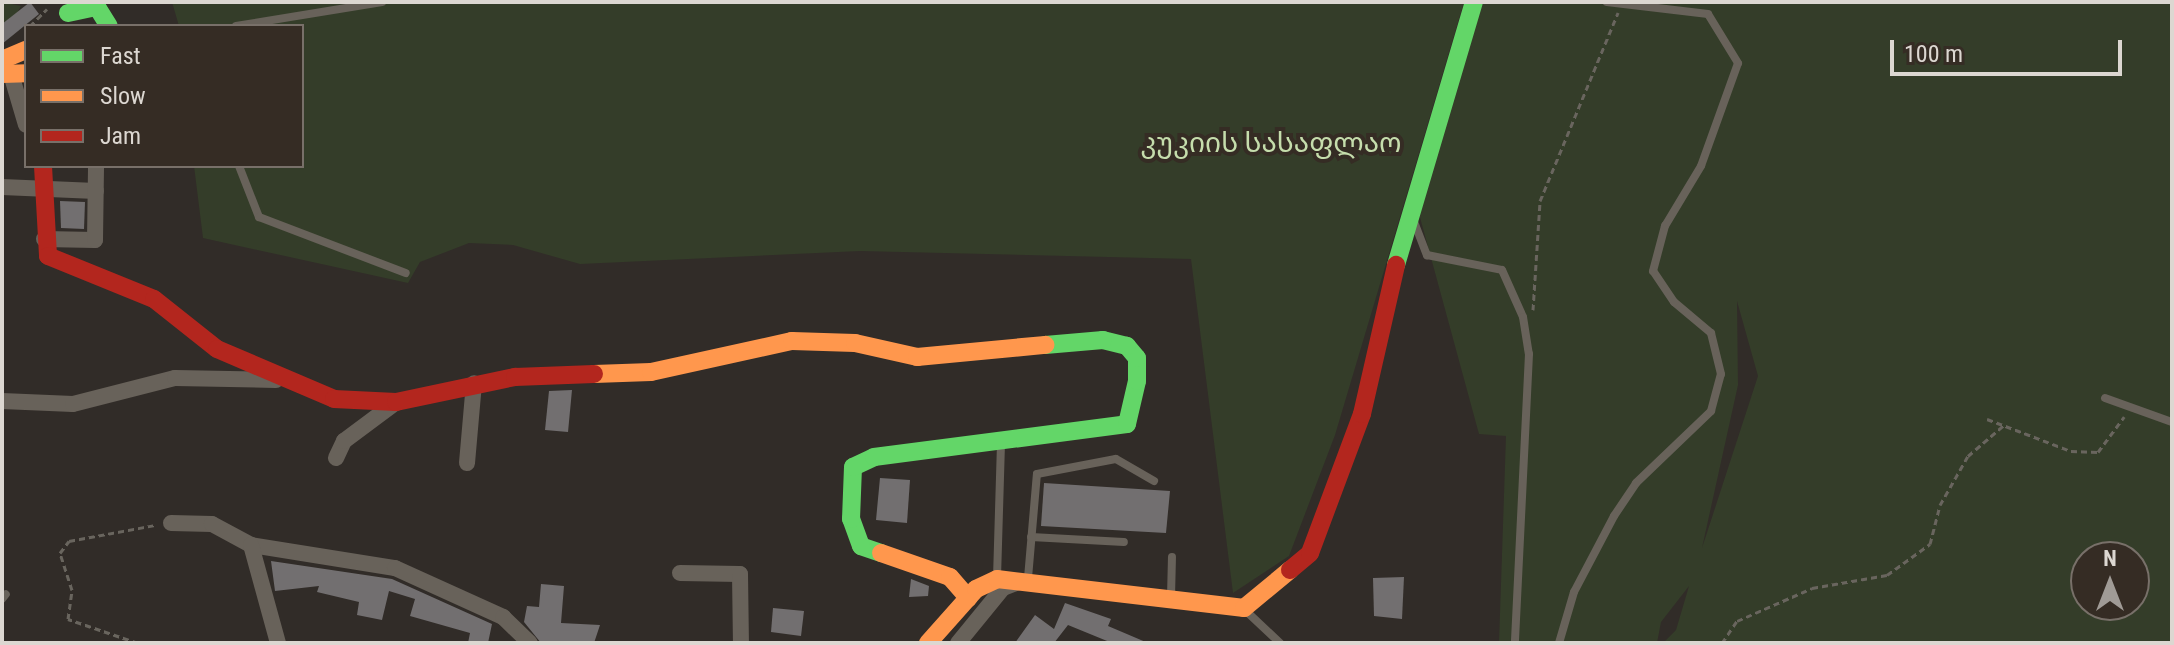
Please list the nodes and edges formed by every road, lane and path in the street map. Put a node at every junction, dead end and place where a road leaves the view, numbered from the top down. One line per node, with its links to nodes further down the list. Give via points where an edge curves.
1 (51, 2): 10 (path)
2 (113, 2): 12 (street)
3 (382, 2): 13 (lane)
4 (1474, 2): 23 (street)
5 (1607, 2): 7 (lane)
6 (1713, 2): 8 (lane)
7 (1621, 5): 8 (lane); 26 (path, via 1540,201)
8 (1708, 14): 59 (lane, via 1738,63 1701,166 1665,226 1653,271 1674,302 1711,333 1721,374 1711,411 1636,483 1614,516 1574,592)
9 (66, 18): 11 (street, via 97,7)
10 (32, 24)
11 (108, 24)
12 (109, 24)
13 (248, 24)
14 (24, 52): 15 (street)
15 (10, 70): 16 (street)
16 (24, 118)
17 (43, 168): 21 (street)
18 (96, 168): 22 (street)
19 (240, 168): 25 (lane, via 259,217)
20 (2, 187): 21 (street)
21 (43, 187): 22 (street); 24 (street)
22 (96, 191): 24 (street, via 95,240)
23 (1409, 211): 50 (street, via 1336,492 1310,553 1282,584); 58 (lane, via 1427,255 1502,270 1523,317 1529,354)
24 (44, 239): 27 (street, via 48,256 154,299 217,349)
25 (406, 273)
26 (1532, 323)
27 (294, 382): 30 (street, via 175,378 73,404); 31 (street, via 334,399)
28 (474, 383): 31 (street); 36 (street, via 651,372 792,341 855,343 917,357 1103,340 1137,358 1127,424); 38 (street)
29 (2105, 398): 32 (lane)
30 (2, 401)
31 (396, 402): 37 (street, via 344,441)
32 (2131, 407): 34 (lane); 35 (path, via 2098,452 2071,451)
33 (1987, 419): 35 (path)
34 (2172, 422)
35 (2004, 425): 60 (path, via 1968,456 1940,505 1930,544 1887,575 1812,588 1737,621)
36 (1001, 445): 46 (lane); 49 (street, via 874,457 853,467 851,519 861,546 950,577)
37 (336, 458)
38 (467, 463)
39 (1154, 481): 41 (lane, via 1116,459 1042,470 1034,480)
40 (171, 523): 43 (street, via 212,524); 51 (path, via 102,532 62,547 72,590 68,619)
41 (1031, 537): 42 (lane); 47 (lane)
42 (1124, 542)
43 (251, 545): 52 (street); 53 (street, via 395,568 503,617)
44 (1172, 557): 48 (lane)
45 (680, 573): 54 (street, via 740,574)
46 (997, 579): 47 (street); 49 (street)
47 (1028, 579): 48 (street); 49 (street)
48 (1171, 602): 50 (street)
49 (976, 604): 55 (street); 56 (street)
50 (1244, 608): 57 (lane)
51 (138, 643)
52 (278, 643)
53 (530, 643)
54 (741, 643)
55 (928, 643)
56 (958, 643)
57 (1280, 643)
58 (1515, 643)
59 (1559, 643)
60 (1722, 643)

